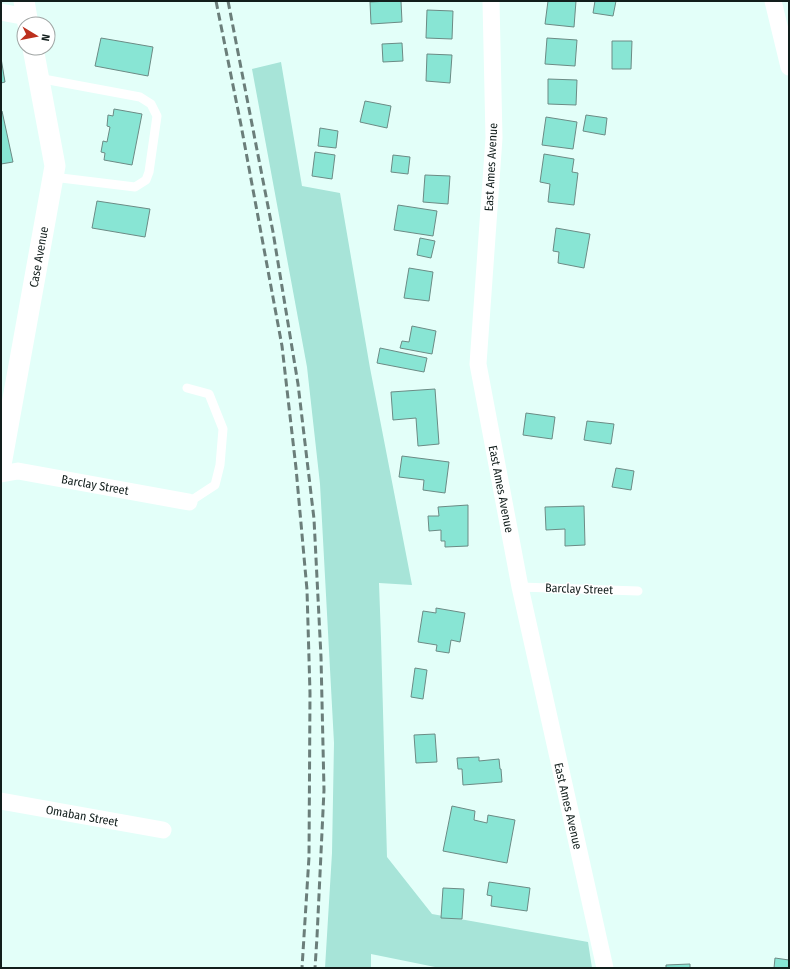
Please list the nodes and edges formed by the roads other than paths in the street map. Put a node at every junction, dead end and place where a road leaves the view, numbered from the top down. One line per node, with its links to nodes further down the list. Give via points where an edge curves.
1 (491, 1): 13 (street, East Ames Avenue, via 494,138 478,364)
2 (773, 1): 6 (street)
3 (1, 12): 4 (street)
4 (26, 14)
5 (34, 56): 7 (street, Case Avenue)
6 (789, 67)
7 (38, 78): 8 (street, Case Avenue, via 55,166); 8 (lane, via 140,97 151,104 157,116 149,172 146,180 135,187)
8 (53, 177): 10 (street, Case Avenue)
9 (187, 388): 12 (lane, via 209,394 223,429 215,485)
10 (1, 465)
11 (1, 474): 12 (street, Barclay Street, via 18,471)
12 (189, 502)
13 (520, 587): 14 (lane, Barclay Street); 17 (street, East Ames Avenue)
14 (638, 590)
15 (1, 801): 16 (street, Omaban Street)
16 (163, 830)
17 (605, 968)

